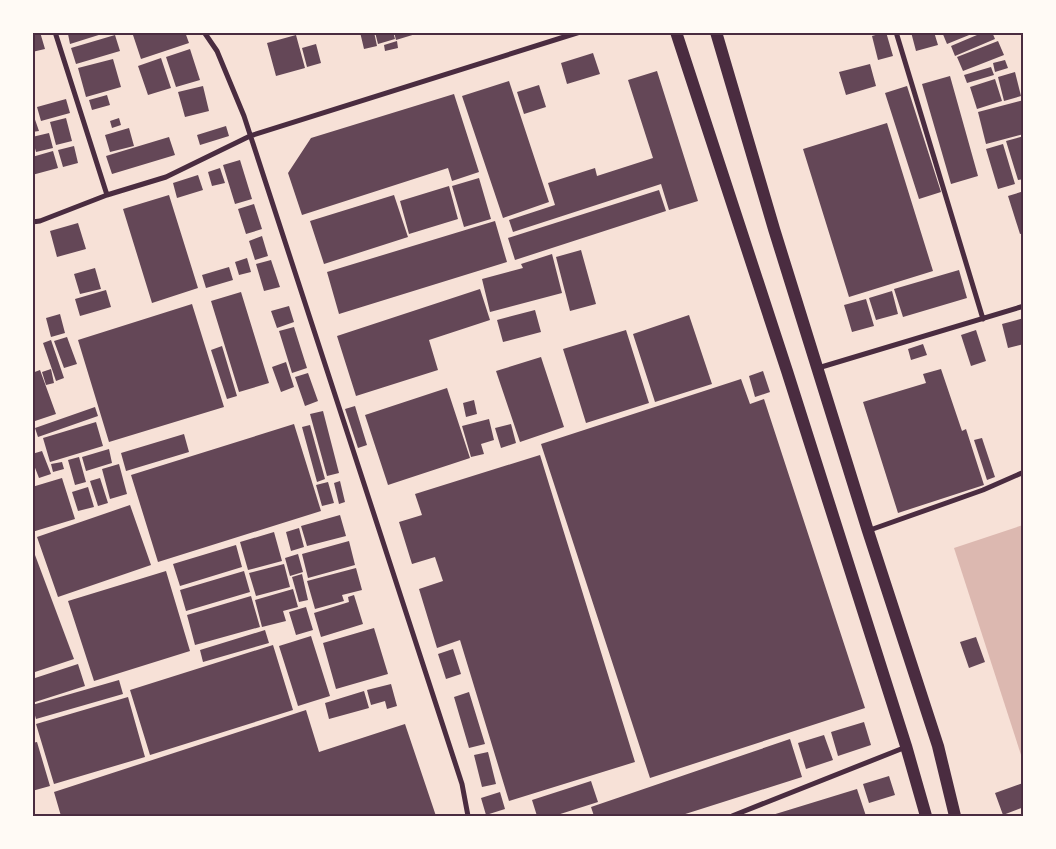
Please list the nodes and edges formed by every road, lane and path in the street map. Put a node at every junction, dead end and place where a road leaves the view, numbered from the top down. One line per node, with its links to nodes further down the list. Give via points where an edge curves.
1 (55, 32): 8 (street)
2 (580, 32): 7 (street)
3 (676, 32): 15 (main road)
4 (716, 32): 12 (main road)
5 (896, 32): 11 (street)
6 (204, 33): 7 (street, via 217,51)
7 (250, 136): 8 (street, via 166,176); 16 (street, via 462,784)
8 (107, 195): 9 (street)
9 (32, 222)
10 (1024, 306): 11 (street)
11 (983, 319): 12 (street)
12 (817, 368): 14 (main road)
13 (1024, 472): 14 (street)
14 (868, 531): 19 (main road, via 938,746)
15 (906, 746): 17 (street); 18 (main road)
16 (468, 816)
17 (732, 816)
18 (926, 816)
19 (955, 816)

